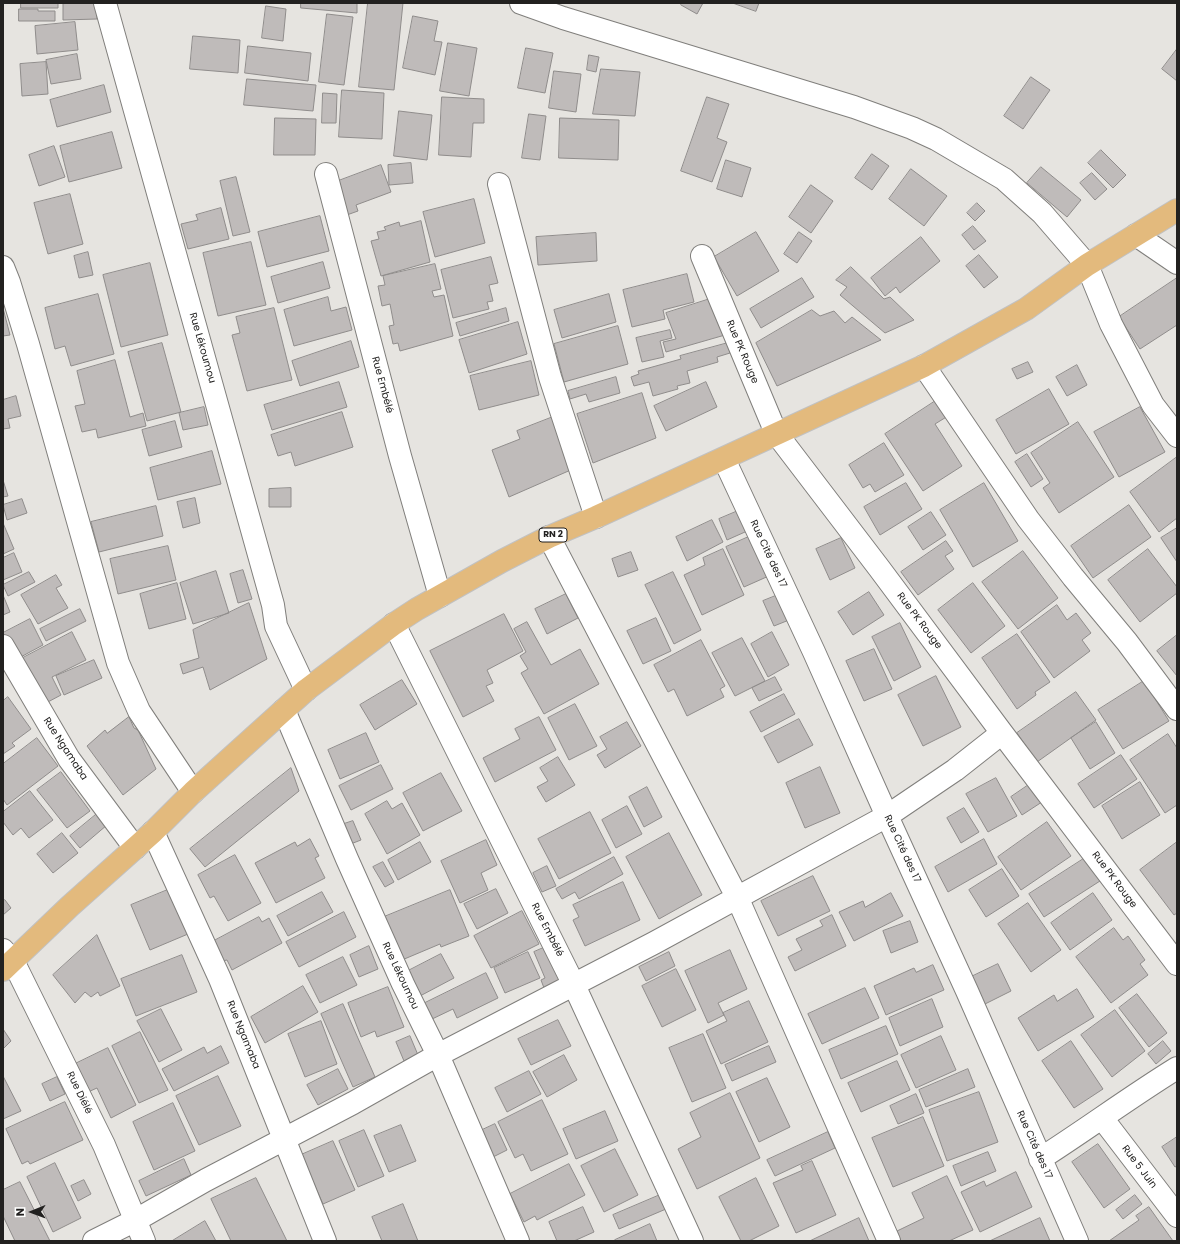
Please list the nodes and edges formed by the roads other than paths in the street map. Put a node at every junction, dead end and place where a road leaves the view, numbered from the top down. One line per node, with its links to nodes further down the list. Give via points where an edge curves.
1 (105, 3): 20 (street, Rue Lékoumou, via 274,605 276,626)
2 (521, 3): 9 (street, via 854,106 936,139 1004,179 1042,213)
3 (326, 174): 17 (street, Rue Embélé, via 400,456)
4 (499, 184): 15 (street, via 550,377)
5 (1177, 210): 6 (highway, RN 2)
6 (1136, 235): 8 (street); 9 (highway, RN 2)
7 (702, 256): 12 (street, Rue PK Rouge)
8 (1177, 263)
9 (1087, 265): 11 (highway, RN 2, via 1026,309); 13 (street, via 1111,324 1153,405)
10 (3, 267): 24 (street, via 28,344 118,663 139,711)
11 (924, 366): 12 (highway, RN 2); 21 (street, via 1028,520 1127,642)
12 (776, 434): 14 (highway, RN 2); 23 (street, Rue PK Rouge, via 880,568)
13 (1177, 436)
14 (724, 458): 15 (highway, RN 2); 25 (street, Rue Cité des 17)
15 (596, 517): 16 (highway, RN 2)
16 (548, 538): 17 (highway, RN 2); 28 (street)
17 (440, 596): 18 (highway, RN 2)
18 (394, 624): 20 (highway, RN 2); 31 (street, Rue Embélé)
19 (3, 646): 27 (street, Rue Ngamaba, via 70,759)
20 (306, 690): 22 (highway, RN 2)
21 (1177, 709)
22 (284, 710): 24 (highway, RN 2); 32 (street, Rue Lékoumou, via 346,859)
23 (1002, 733): 25 (street, via 955,770); 30 (street, Rue PK Rouge)
24 (193, 792): 26 (highway, RN 2)
25 (887, 816): 28 (street); 36 (street, Rue Cité des 17)
26 (153, 832): 27 (highway, RN 2); 35 (street, Rue Ngamaba, via 220,979)
27 (135, 848): 29 (highway, RN 2)
28 (738, 897): 31 (street); 44 (street)
29 (6, 961): 38 (street, Rue Diélé, via 104,1145)
30 (1177, 964)
31 (574, 985): 32 (street); 43 (street, Rue Embélé)
32 (438, 1054): 35 (street); 42 (street, Rue Lékoumou)
33 (1177, 1068): 34 (street)
34 (1102, 1118): 36 (street); 37 (street, Rue 5 Juin)
35 (284, 1138): 38 (street); 41 (street, Rue Ngamaba)
36 (1040, 1159): 45 (street, Rue Cité des 17)
37 (1177, 1216)
38 (136, 1220): 39 (street); 40 (street, Rue Diélé)
39 (94, 1241)
40 (144, 1241)
41 (326, 1241)
42 (518, 1241)
43 (692, 1241)
44 (889, 1241)
45 (1077, 1241)

